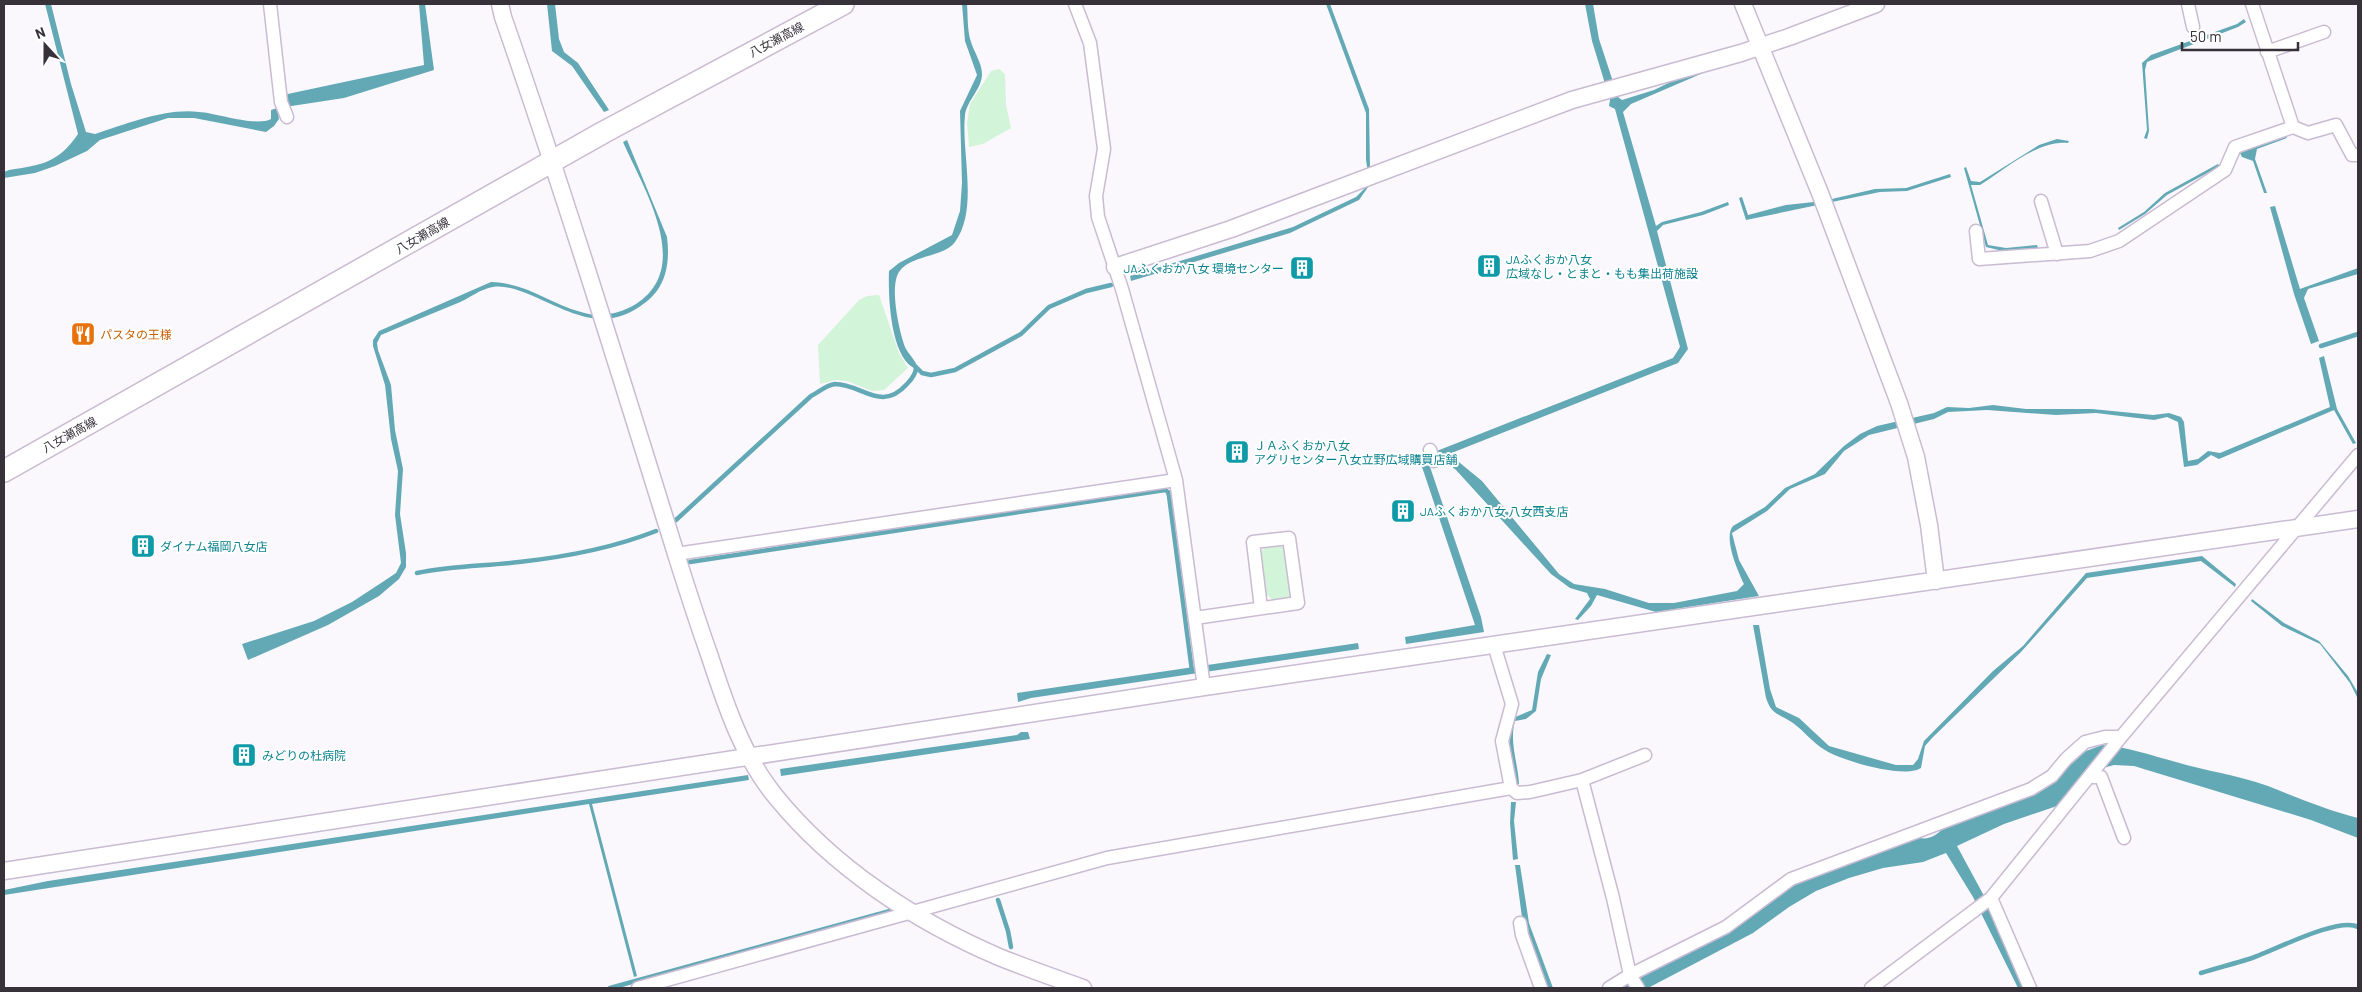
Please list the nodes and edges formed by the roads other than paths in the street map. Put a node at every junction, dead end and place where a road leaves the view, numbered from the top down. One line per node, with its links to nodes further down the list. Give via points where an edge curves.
1 (270, 4): 13 (street)
2 (500, 4): 16 (street)
3 (843, 4): 16 (main road, 八女瀬高線)
4 (1075, 4): 20 (street, via 1090,43 1104,149 1096,196 1098,217)
5 (1743, 4): 11 (street)
6 (1876, 4): 11 (street)
7 (2188, 4): 9 (street)
8 (2252, 4): 12 (street)
9 (2193, 27)
10 (2324, 32): 12 (street)
11 (1760, 47): 20 (street, via 1572,100 1231,229); 27 (street, via 1820,193 1902,412 1929,525)
12 (2267, 52): 14 (street)
13 (284, 112)
14 (2293, 128): 15 (street, via 2308,133 2336,125 2352,155); 19 (street, via 2235,147 2225,170 2118,241 2090,251)
15 (2358, 155)
16 (553, 161): 22 (main road, 八女瀬高線); 26 (street)
17 (2041, 201): 19 (street)
18 (1976, 231): 19 (street, via 1979,259)
19 (2055, 247)
20 (1115, 267): 23 (street)
21 (2358, 455): 25 (street)
22 (4, 471)
23 (1176, 480): 26 (street); 29 (street)
24 (2358, 519): 25 (street)
25 (2298, 528): 27 (street); 32 (street)
26 (676, 554): 34 (street, via 732,723)
27 (1936, 581): 30 (street)
28 (1261, 608): 28 (street, via 1298,603 1289,538 1253,542); 29 (street)
29 (1195, 618): 31 (street)
30 (1494, 645): 31 (street); 37 (street, via 1512,704 1502,741)
31 (1204, 687): 34 (street)
32 (2121, 737): 35 (street); 43 (street, via 2084,742 2052,776 2031,789 1791,879 1726,927)
33 (1645, 755): 36 (street)
34 (750, 756): 39 (street); 41 (street, via 774,795 807,831 850,871)
35 (2092, 775): 38 (street, via 2101,777); 40 (street)
36 (1582, 780): 37 (street, via 1530,792 1517,793); 43 (street)
37 (1511, 788): 41 (street, via 1107,858)
38 (2124, 838)
39 (4, 871)
40 (1991, 898): 50 (street); 51 (street)
41 (912, 912): 44 (street); 46 (street, via 998,956)
42 (1520, 922): 47 (street)
43 (1630, 975): 48 (street); 49 (street)
44 (651, 986): 45 (street)
45 (638, 988)
46 (1083, 988)
47 (1540, 988)
48 (1609, 988)
49 (1638, 988)
50 (1871, 988)
51 (2030, 988)

